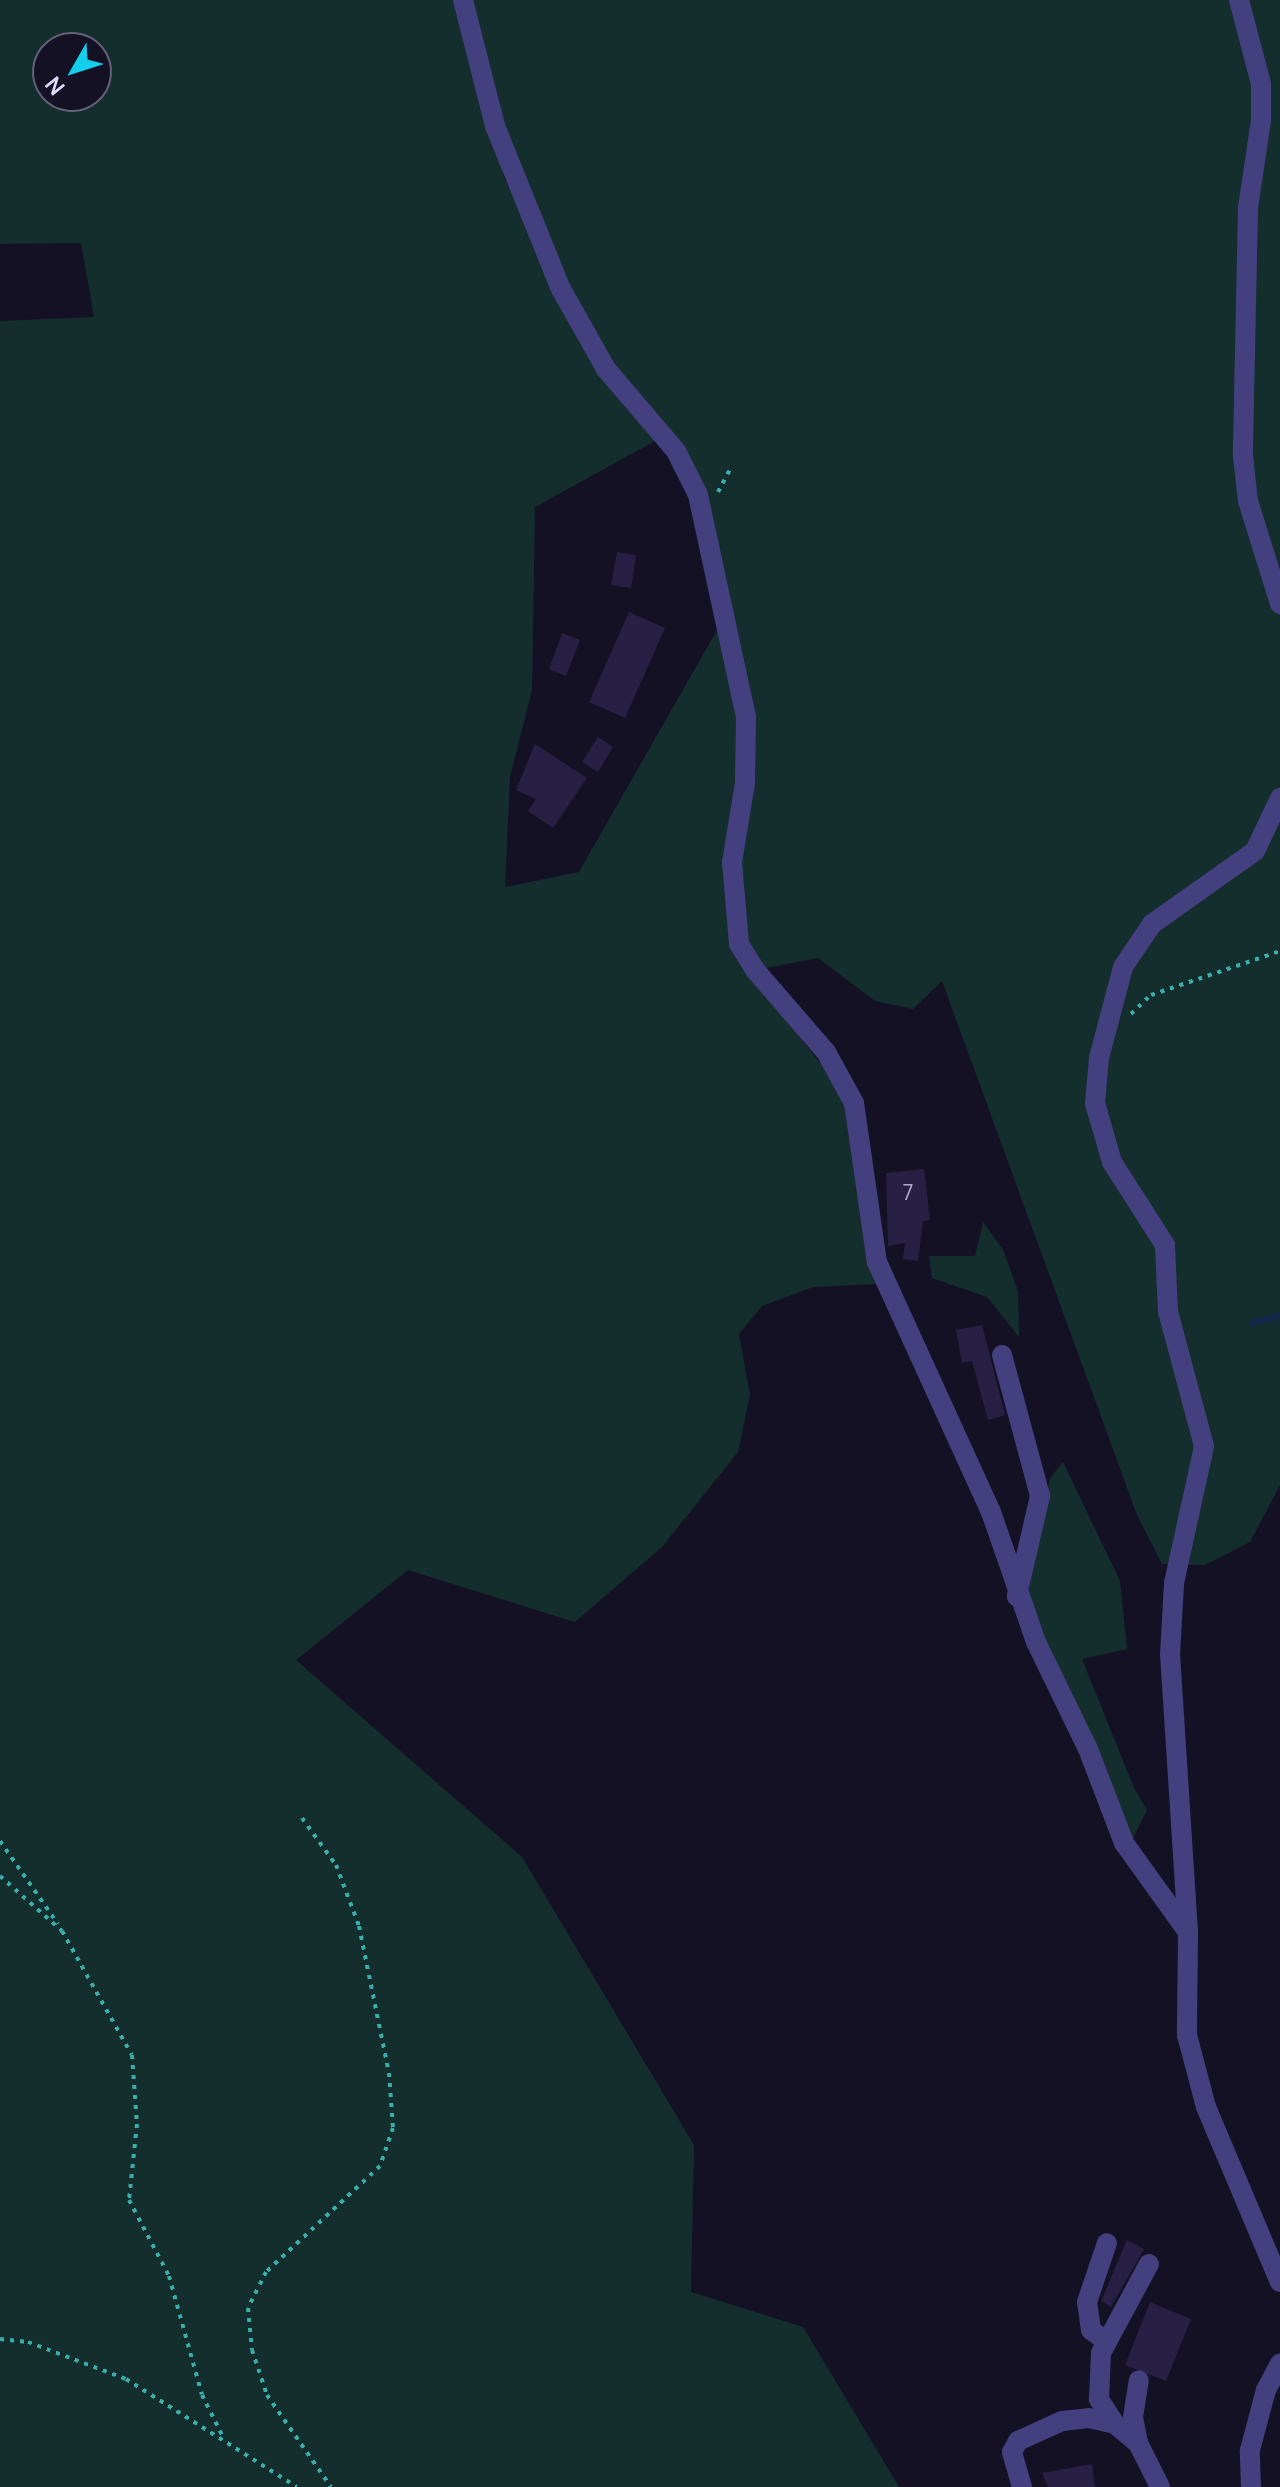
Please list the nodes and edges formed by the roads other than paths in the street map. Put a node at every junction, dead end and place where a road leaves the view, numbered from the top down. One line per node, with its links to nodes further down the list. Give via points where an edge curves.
1 (463, 0): 6 (street, via 500,140 561,289 606,369 676,451 698,495 746,717 745,783 732,862 739,944 826,1052 854,1103 877,1262 991,1512)
2 (1239, 0): 3 (street, via 1261,84 1247,236 1243,456 1248,501)
3 (1280, 604)
4 (1280, 798): 7 (street, via 1255,851 1152,924 1123,967 1099,1058 1099,1118 1112,1162 1165,1245 1168,1312 1204,1446 1174,1583 1170,1655)
5 (1002, 1355): 6 (street, via 1040,1496)
6 (1017, 1596): 7 (street, via 1124,1843)
7 (1188, 1932): 10 (street, via 1187,2035 1206,2107)
8 (1107, 2243): 11 (street, via 1087,2302 1091,2330)
9 (1149, 2264): 11 (street)
10 (1280, 2282)
11 (1107, 2342): 14 (street, via 1101,2353 1099,2399)
12 (1280, 2364): 18 (street, via 1266,2390 1250,2450)
13 (1139, 2380): 15 (street, via 1133,2417)
14 (1115, 2424): 15 (street); 16 (street, via 1089,2418 1062,2421 1018,2441 1012,2452)
15 (1138, 2443): 17 (street)
16 (1022, 2487)
17 (1160, 2487)
18 (1251, 2487)

